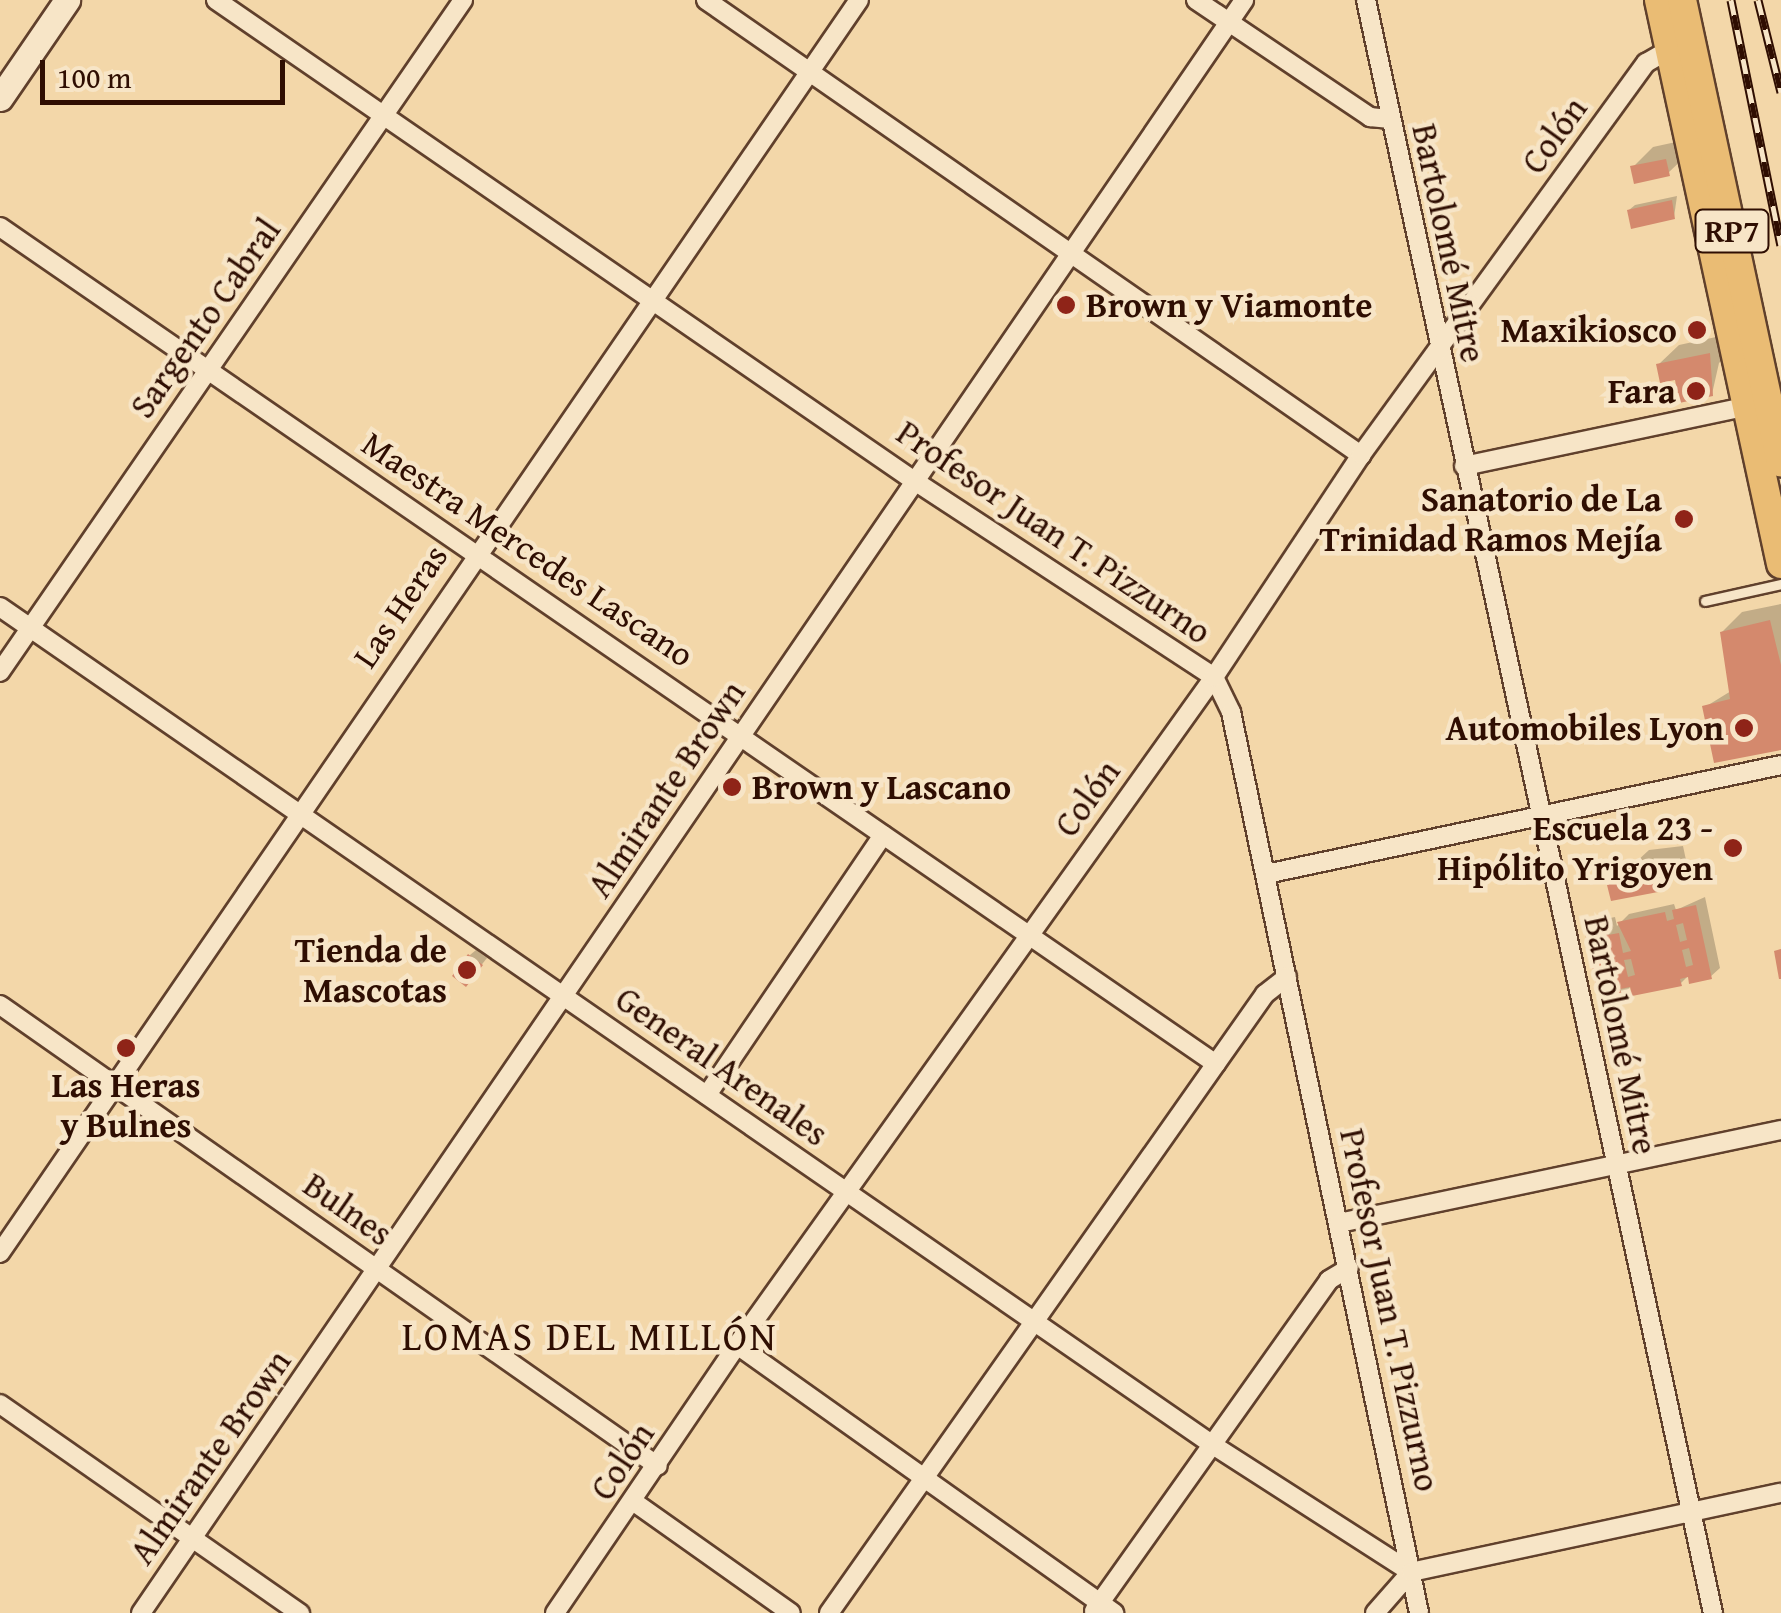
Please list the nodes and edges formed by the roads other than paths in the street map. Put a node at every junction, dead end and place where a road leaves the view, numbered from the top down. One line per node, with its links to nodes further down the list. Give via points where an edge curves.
1 (67, 0): 14 (street)
2 (216, 0): 15 (street, Profesor Juan T. Pizzurno)
3 (462, 0): 15 (street, Sargento Cabral)
4 (706, 0): 13 (street)
5 (859, 0): 13 (street, Las Heras)
6 (1196, 0): 11 (street)
7 (1244, 0): 11 (street, Almirante Brown)
8 (1366, 0): 16 (street, Bartolomé Mitre)
9 (1659, 0): 12 (main road, RP7)
10 (1682, 0): 12 (main road, RP7)
11 (1229, 23): 16 (street, via 1370,118); 18 (street, Almirante Brown)
12 (1680, 45): 20 (street, Colón, via 1646,63); 22 (main road, RP7)
13 (810, 70): 18 (street); 19 (street, Las Heras)
14 (0, 98)
15 (384, 114): 19 (street, Profesor Juan T. Pizzurno); 21 (street, Sargento Cabral)
16 (1390, 119): 20 (street, Bartolomé Mitre)
17 (0, 227): 21 (street, Maestra Mercedes Lascano)
18 (1071, 257): 23 (street); 26 (street, Almirante Brown)
19 (652, 298): 26 (street, Profesor Juan T. Pizzurno); 27 (street, Las Heras)
20 (1438, 350): 23 (street, Colón); 25 (street, Bartolomé Mitre)
21 (208, 370): 27 (street, Maestra Mercedes Lascano); 32 (street, Sargento Cabral)
22 (1758, 404): 24 (main road, RP7); 25 (street); 28 (main road, RP7)
23 (1361, 455): 34 (street, Colón)
24 (1781, 463)
25 (1464, 466): 38 (street, Bartolomé Mitre)
26 (916, 482): 34 (street, Profesor Juan T. Pizzurno); 35 (street, Almirante Brown)
27 (476, 552): 35 (street, Maestra Mercedes Lascano); 37 (street, Las Heras)
28 (1781, 564)
29 (1781, 584): 30 (lane)
30 (1706, 601)
31 (0, 607): 32 (street, General Arenales)
32 (30, 627): 33 (street, Sargento Cabral); 37 (street, General Arenales)
33 (0, 672)
34 (1214, 677): 40 (street, Profesor Juan T. Pizzurno, via 1231,712); 41 (street, Colón)
35 (742, 734): 39 (street, Maestra Mercedes Lascano); 43 (street, Almirante Brown)
36 (1781, 765): 38 (street)
37 (300, 812): 43 (street, General Arenales); 46 (street, Las Heras)
38 (1543, 817): 40 (street); 49 (street, Bartolomé Mitre)
39 (883, 836): 41 (street, Maestra Mercedes Lascano); 47 (street)
40 (1266, 874): 42 (street, Profesor Juan T. Pizzurno)
41 (1029, 936): 45 (street, Maestra Mercedes Lascano); 50 (street, Colón)
42 (1287, 977): 45 (street, via 1264,994); 51 (street, Profesor Juan T. Pizzurno)
43 (566, 996): 47 (street, General Arenales); 54 (street, Almirante Brown)
44 (0, 1005): 46 (street, Bulnes)
45 (1216, 1064): 55 (street)
46 (115, 1084): 52 (street, Las Heras); 54 (street, Bulnes)
47 (707, 1095): 50 (street, General Arenales)
48 (1781, 1130): 49 (street)
49 (1615, 1167): 51 (street); 63 (street, Bartolomé Mitre)
50 (848, 1193): 55 (street, General Arenales); 56 (street, Colón)
51 (1339, 1223): 53 (street, Profesor Juan T. Pizzurno)
52 (0, 1253)
53 (1349, 1268): 58 (street, via 1328,1280); 65 (street, Profesor Juan T. Pizzurno)
54 (379, 1271): 59 (street, Bulnes); 64 (street, Almirante Brown)
55 (1034, 1321): 58 (street, General Arenales); 60 (street)
56 (737, 1345): 59 (street, Colón); 60 (street)
57 (0, 1404): 64 (street)
58 (1216, 1447): 65 (street, General Arenales); 66 (street)
59 (658, 1466): 62 (street, Colón)
60 (921, 1474): 66 (street); 71 (street)
61 (1781, 1493): 63 (street)
62 (634, 1502): 69 (street, Colón); 70 (street)
63 (1692, 1511): 65 (street); 74 (street, Bartolomé Mitre)
64 (192, 1538): 67 (street, Almirante Brown); 68 (street)
65 (1411, 1572): 72 (street); 73 (street, Profesor Juan T. Pizzurno)
66 (1102, 1610)
67 (141, 1613)
68 (300, 1613)
69 (555, 1613)
70 (791, 1613)
71 (829, 1613)
72 (1375, 1613)
73 (1419, 1613)
74 (1713, 1613)

